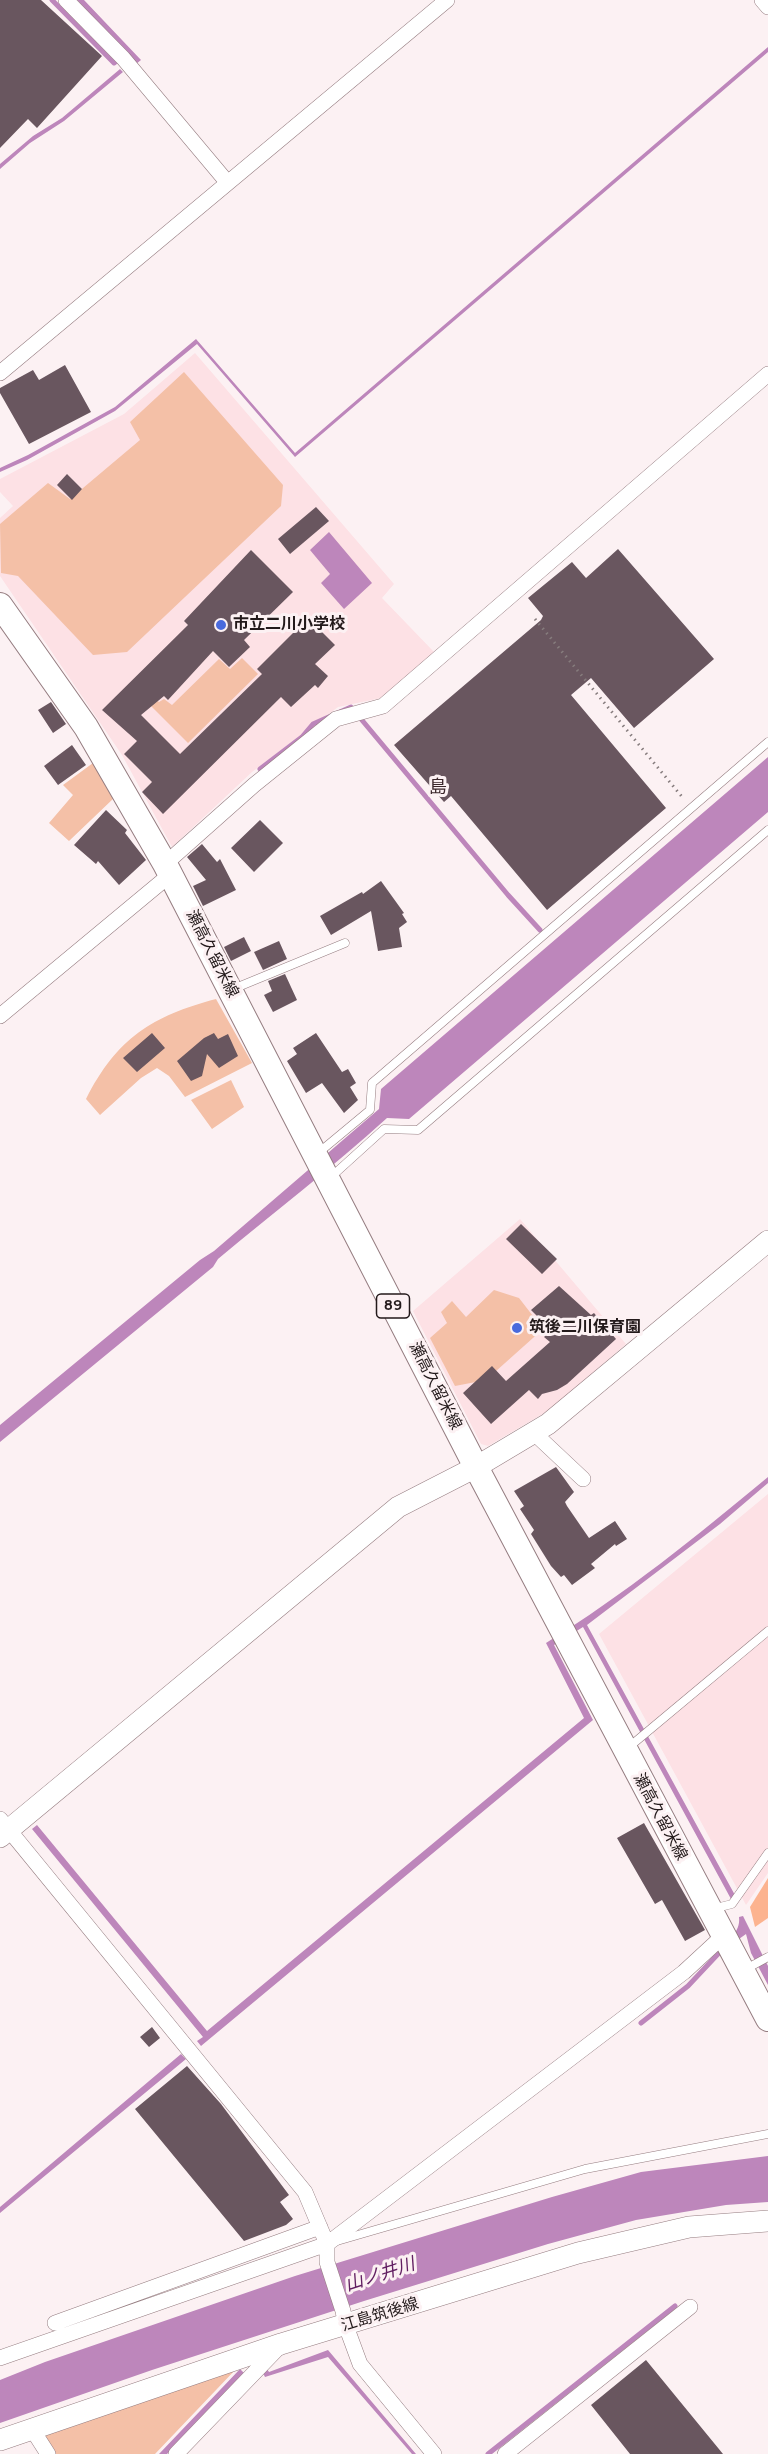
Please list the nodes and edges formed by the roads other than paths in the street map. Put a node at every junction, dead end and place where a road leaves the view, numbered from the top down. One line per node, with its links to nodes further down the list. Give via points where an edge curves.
1 (66, 0): 5 (street, via 123,58)
2 (447, 0): 5 (street)
3 (762, 0): 4 (street)
4 (768, 7)
5 (227, 182): 6 (street)
6 (0, 373)
7 (768, 374): 11 (street, via 383,706 336,719 254,785)
8 (4, 620): 11 (main road, 瀬高久留米線 / 89, via 86,727)
9 (768, 742): 15 (lane, via 372,1083 370,1110)
10 (768, 830): 16 (lane, via 418,1130 384,1129)
11 (168, 869): 13 (main road, 瀬高久留米線 / 89); 14 (street)
12 (345, 943): 13 (lane)
13 (230, 990): 15 (main road, 瀬高久留米線 / 89)
14 (0, 1016)
15 (315, 1156): 16 (main road, 瀬高久留米線 / 89)
16 (328, 1180): 19 (main road, 瀬高久留米線 / 89)
17 (768, 1241): 18 (street)
18 (534, 1433): 19 (street); 20 (street)
19 (476, 1467): 22 (main road, 瀬高久留米線 / 89); 23 (street, via 398,1507)
20 (583, 1479)
21 (768, 1631): 22 (lane)
22 (631, 1746): 25 (main road, 瀬高久留米線 / 89)
23 (3, 1828): 32 (street, via 305,2192)
24 (768, 1853): 25 (lane, via 732,1904)
25 (709, 1909): 26 (main road, 瀬高久留米線 / 89)
26 (723, 1936): 28 (main road, 瀬高久留米線 / 89); 33 (street, via 684,1972)
27 (768, 1957): 28 (lane)
28 (742, 1971): 29 (main road, 瀬高久留米線 / 89)
29 (768, 2019)
30 (768, 2134): 33 (lane, via 585,2169)
31 (768, 2221): 35 (street, 江島筑後線, via 689,2227 578,2253)
32 (320, 2227): 33 (street); 36 (street)
33 (327, 2244): 35 (street, via 327,2262); 38 (street)
34 (690, 2307): 44 (street)
35 (345, 2318): 37 (street, 江島筑後線); 43 (street, via 360,2364)
36 (55, 2324)
37 (281, 2344): 39 (street, 江島筑後線); 42 (street)
38 (0, 2358)
39 (32, 2429): 40 (street, 江島筑後線); 41 (street)
40 (0, 2440)
41 (48, 2454)
42 (176, 2454)
43 (434, 2454)
44 (505, 2454)

